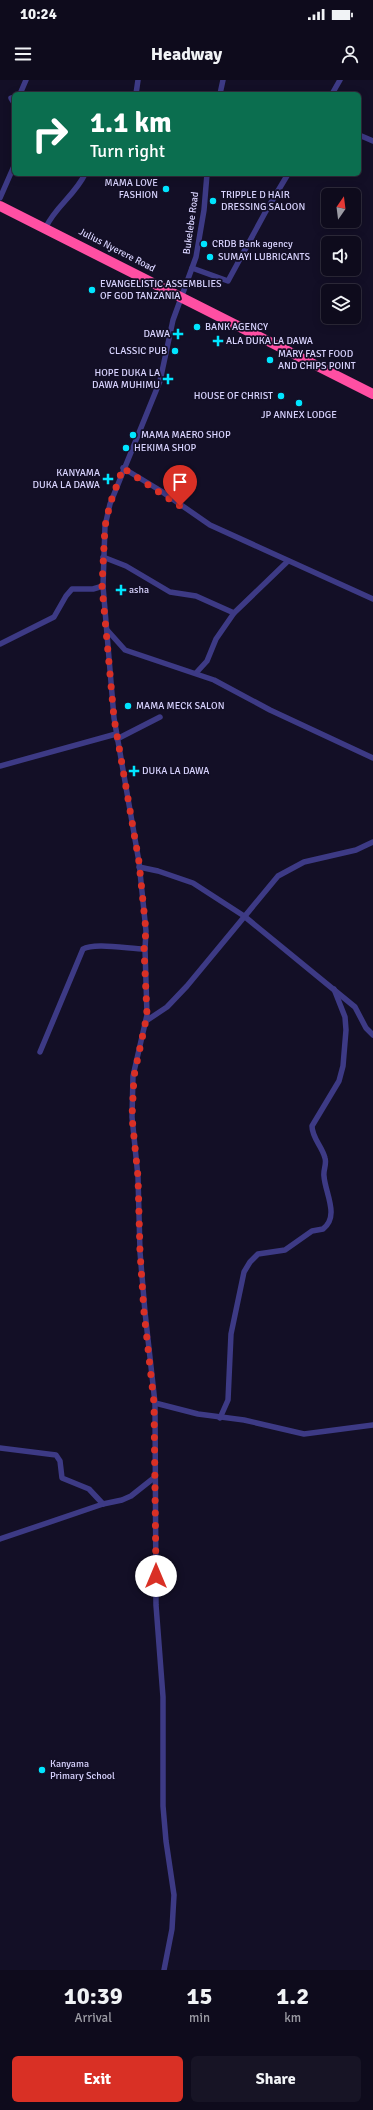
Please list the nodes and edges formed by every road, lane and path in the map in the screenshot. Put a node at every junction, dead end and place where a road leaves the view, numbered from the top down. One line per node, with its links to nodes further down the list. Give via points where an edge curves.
1 (26, 80): 5 (street)
2 (138, 80): 6 (street)
3 (223, 80): 7 (street)
4 (340, 80): 8 (street)
5 (21, 92)
6 (136, 92)
7 (220, 92)
8 (333, 92)
9 (361, 136): 10 (street)
10 (373, 141)
11 (12, 171): 15 (street)
12 (84, 176): 17 (street, via 76,190 58,208)
13 (207, 176): 18 (street, Bukelebe Road, via 204,210)
14 (287, 176): 18 (street, via 228,281)
15 (0, 198)
16 (0, 206): 17 (highway, Julius Nyerere Road)
17 (46, 227): 19 (highway, Julius Nyerere Road)
18 (192, 268): 19 (street, Bukelebe Road)
19 (181, 296): 20 (highway, Julius Nyerere Road); 21 (street, Bukelebe Road, via 173,320 160,381 144,424)
20 (373, 394)
21 (123, 468): 22 (street, Bukelebe Road, via 105,526); 23 (street, via 210,525)
22 (104, 556): 24 (street, Bukelebe Road); 26 (street, via 170,592 196,596)
23 (288, 561): 25 (street); 26 (street)
24 (102, 586): 27 (street, Bukelebe Road); 28 (street, via 74,588 66,596 54,617)
25 (373, 599)
26 (234, 613): 29 (street, via 216,639 207,661)
27 (107, 631): 29 (street, via 125,650); 31 (street, Bukelebe Road)
28 (0, 644)
29 (196, 673): 32 (street)
30 (160, 717): 31 (street)
31 (116, 737): 33 (street); 35 (street, Bukelebe Road)
32 (373, 758)
33 (0, 766)
34 (373, 842): 36 (street, via 356,850 304,862 284,871 266,888)
35 (139, 867): 36 (street, via 193,883); 37 (street, Bukelebe Road, via 145,916)
36 (244, 916): 38 (street); 39 (street, via 187,986 167,1007)
37 (144, 949): 39 (street, Bukelebe Road); 41 (street, via 98,946 83,949)
38 (334, 989): 40 (street, via 355,1007 366,1028); 43 (street, via 345,1017 343,1066 340,1081 312,1126 312,1132 325,1157 324,1175 330,1200 328,1222 323,1230 312,1231 285,1250 258,1254 244,1272 231,1334 229,1396)
39 (146, 1022): 42 (street, Bukelebe Road, via 134,1076 132,1117 138,1177 144,1312)
40 (373, 1035)
41 (40, 1052)
42 (154, 1403): 43 (street); 46 (street, Bukelebe Road)
43 (220, 1418): 44 (street, via 244,1420 304,1434)
44 (373, 1425)
45 (0, 1448): 47 (street, via 56,1455 61,1463 62,1478 89,1490)
46 (155, 1477): 47 (street, via 128,1498); 49 (street, Bukelebe Road, via 156,1606 164,1724 163,1806 174,1896 172,1929)
47 (103, 1504): 48 (street)
48 (0, 1539)
49 (164, 1970)

